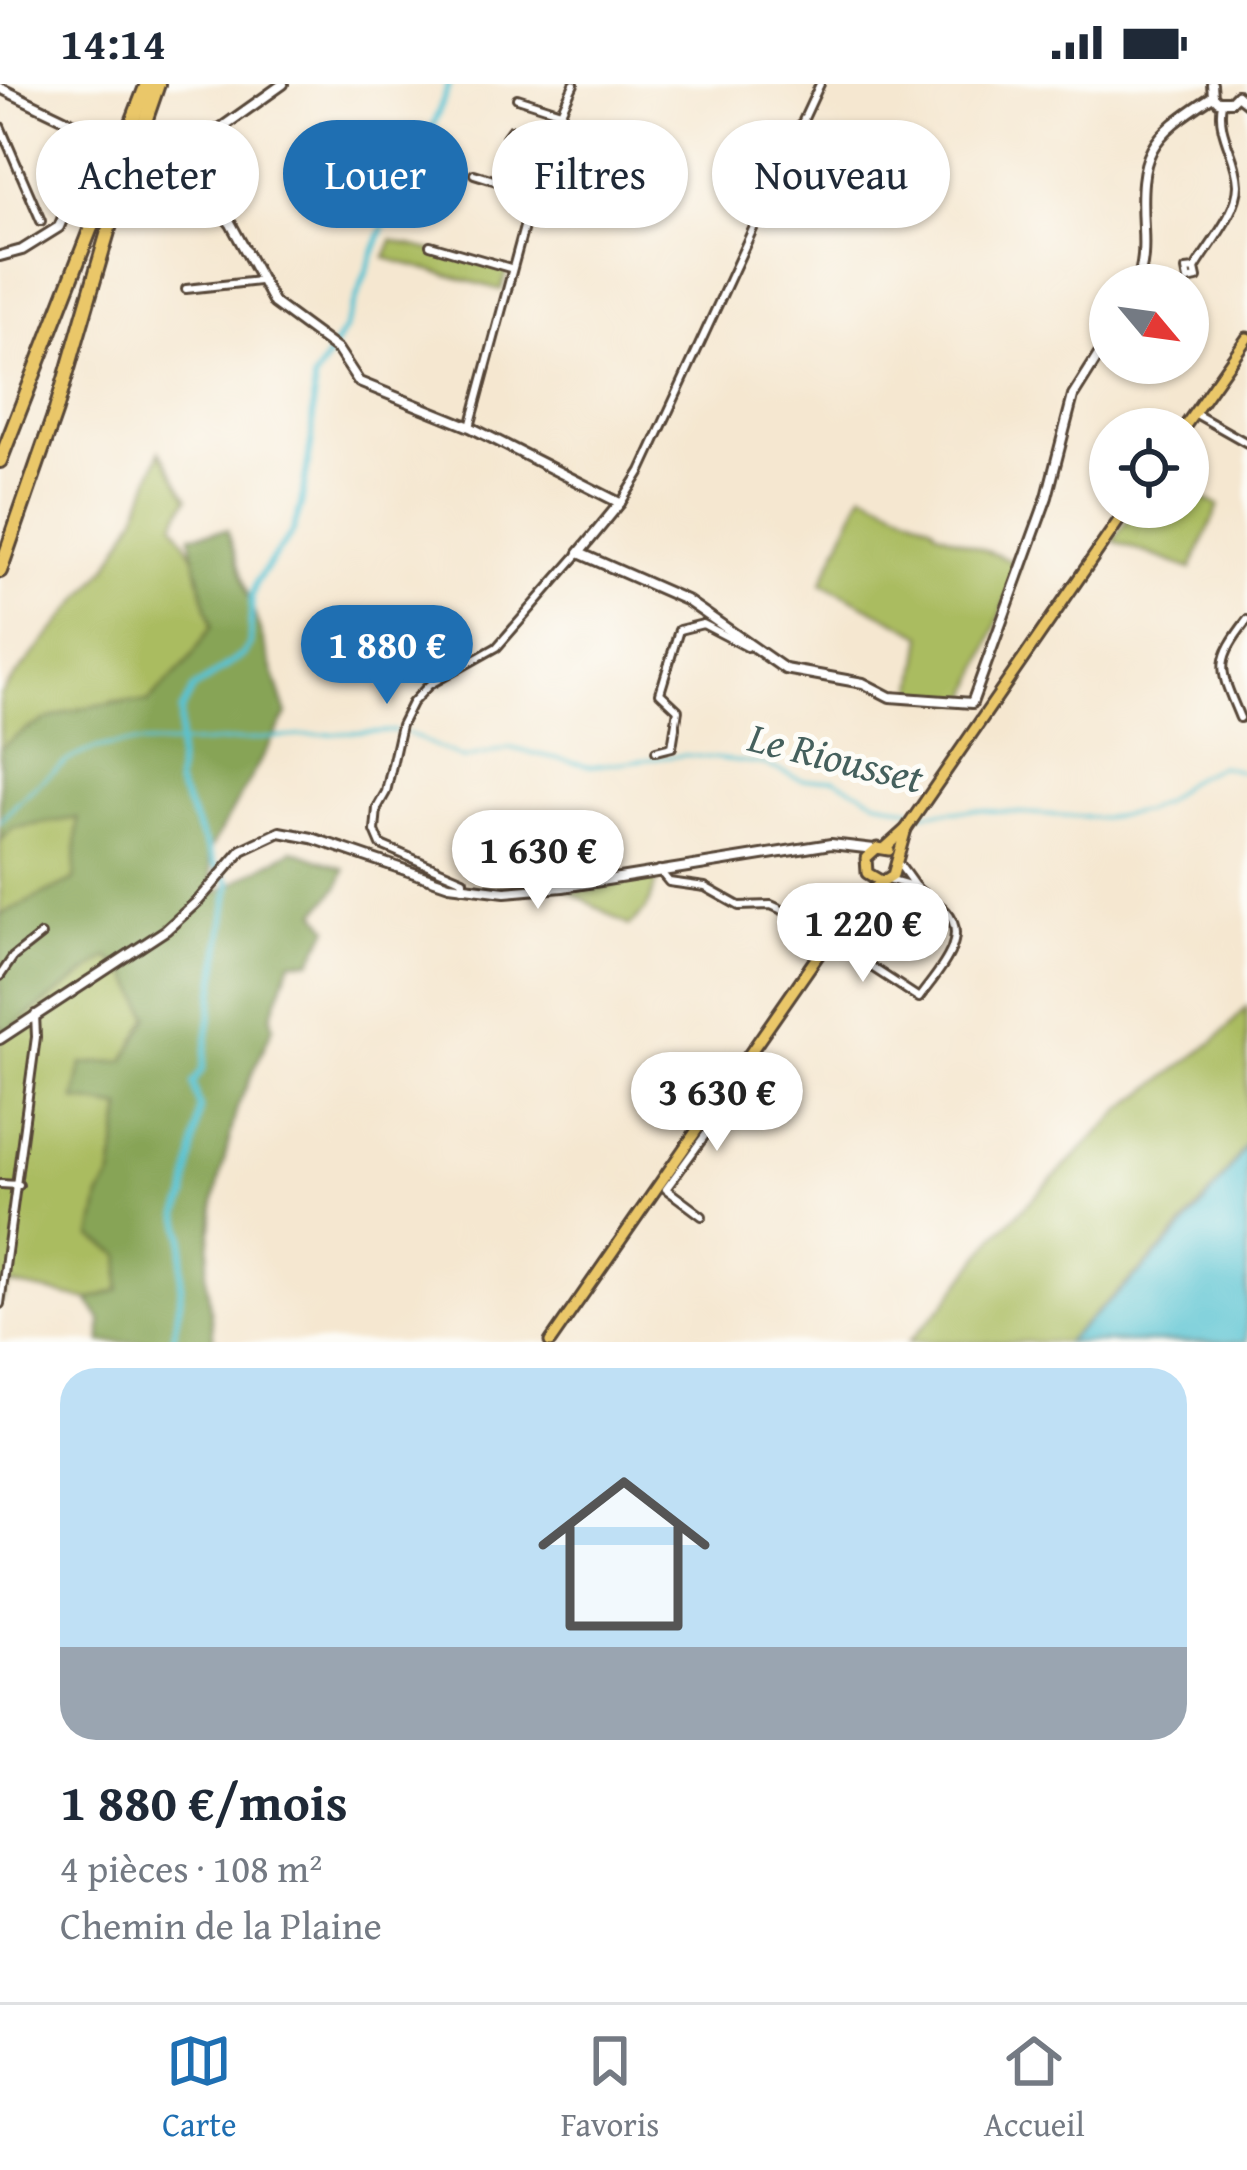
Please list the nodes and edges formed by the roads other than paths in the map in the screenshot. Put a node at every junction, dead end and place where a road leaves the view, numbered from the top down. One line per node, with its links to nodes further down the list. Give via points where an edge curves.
1 (147, 84): 36 (highway)
2 (158, 84): 40 (highway)
3 (284, 84): 15 (street)
4 (574, 84): 14 (street)
5 (820, 84): 37 (street)
6 (1213, 84): 10 (street)
7 (1237, 84): 9 (street)
8 (0, 88): 24 (street, via 102,137 59,226)
9 (1237, 95): 12 (street); 13 (street)
10 (1213, 96): 12 (street); 25 (street, via 1146,156)
11 (517, 98): 14 (street)
12 (1222, 103): 26 (street, via 1238,192)
13 (1247, 103)
14 (561, 112): 16 (street)
15 (233, 120)
16 (557, 120)
17 (0, 126): 20 (street)
18 (474, 174): 19 (street)
19 (492, 180)
20 (36, 209)
21 (230, 228): 28 (street)
22 (522, 228): 27 (street)
23 (430, 245): 27 (street)
24 (0, 256)
25 (1141, 264)
26 (1198, 264)
27 (510, 268): 34 (street)
28 (260, 281): 29 (street); 34 (street, via 284,313 338,350 359,382)
29 (186, 289)
30 (1247, 338): 32 (main road)
31 (1089, 370): 42 (street, via 1073,396 1047,497 972,703 890,697 863,683 785,669)
32 (1197, 408)
33 (1209, 421): 35 (street)
34 (470, 427): 37 (street)
35 (1247, 443)
36 (0, 461)
37 (620, 503): 39 (street)
38 (1113, 528): 45 (main road)
39 (579, 553): 42 (street, via 686,599); 53 (street, via 496,647 429,685 401,725 375,831 381,845 463,880)
40 (0, 571)
41 (1247, 620): 43 (street, via 1222,668)
42 (753, 650): 44 (street, via 703,624 680,630 661,693 678,710 675,736 672,747)
43 (1240, 718)
44 (656, 751)
45 (906, 829): 47 (main road); 48 (main road)
46 (845, 846): 47 (street); 49 (street); 50 (street)
47 (879, 849): 48 (main road); 49 (main road)
48 (897, 860): 51 (main road); 52 (street)
49 (866, 867): 51 (main road); 54 (main road)
50 (658, 870): 53 (street, via 529,891); 56 (street, via 669,882 705,887 740,906 771,905)
51 (884, 880): 52 (street); 54 (main road)
52 (916, 887): 56 (street, via 947,912 956,933 919,998)
53 (463, 888): 58 (street, via 296,833 266,836 242,850 166,930)
54 (859, 898): 56 (main road)
55 (40, 935): 57 (street)
56 (830, 938): 60 (main road)
57 (0, 976)
58 (35, 1014): 59 (street); 62 (street)
59 (1, 1035)
60 (706, 1116): 63 (street, via 713,1123 666,1189); 65 (main road)
61 (0, 1184): 62 (street)
62 (19, 1185): 64 (street)
63 (703, 1216)
64 (0, 1304)
65 (550, 1342)

